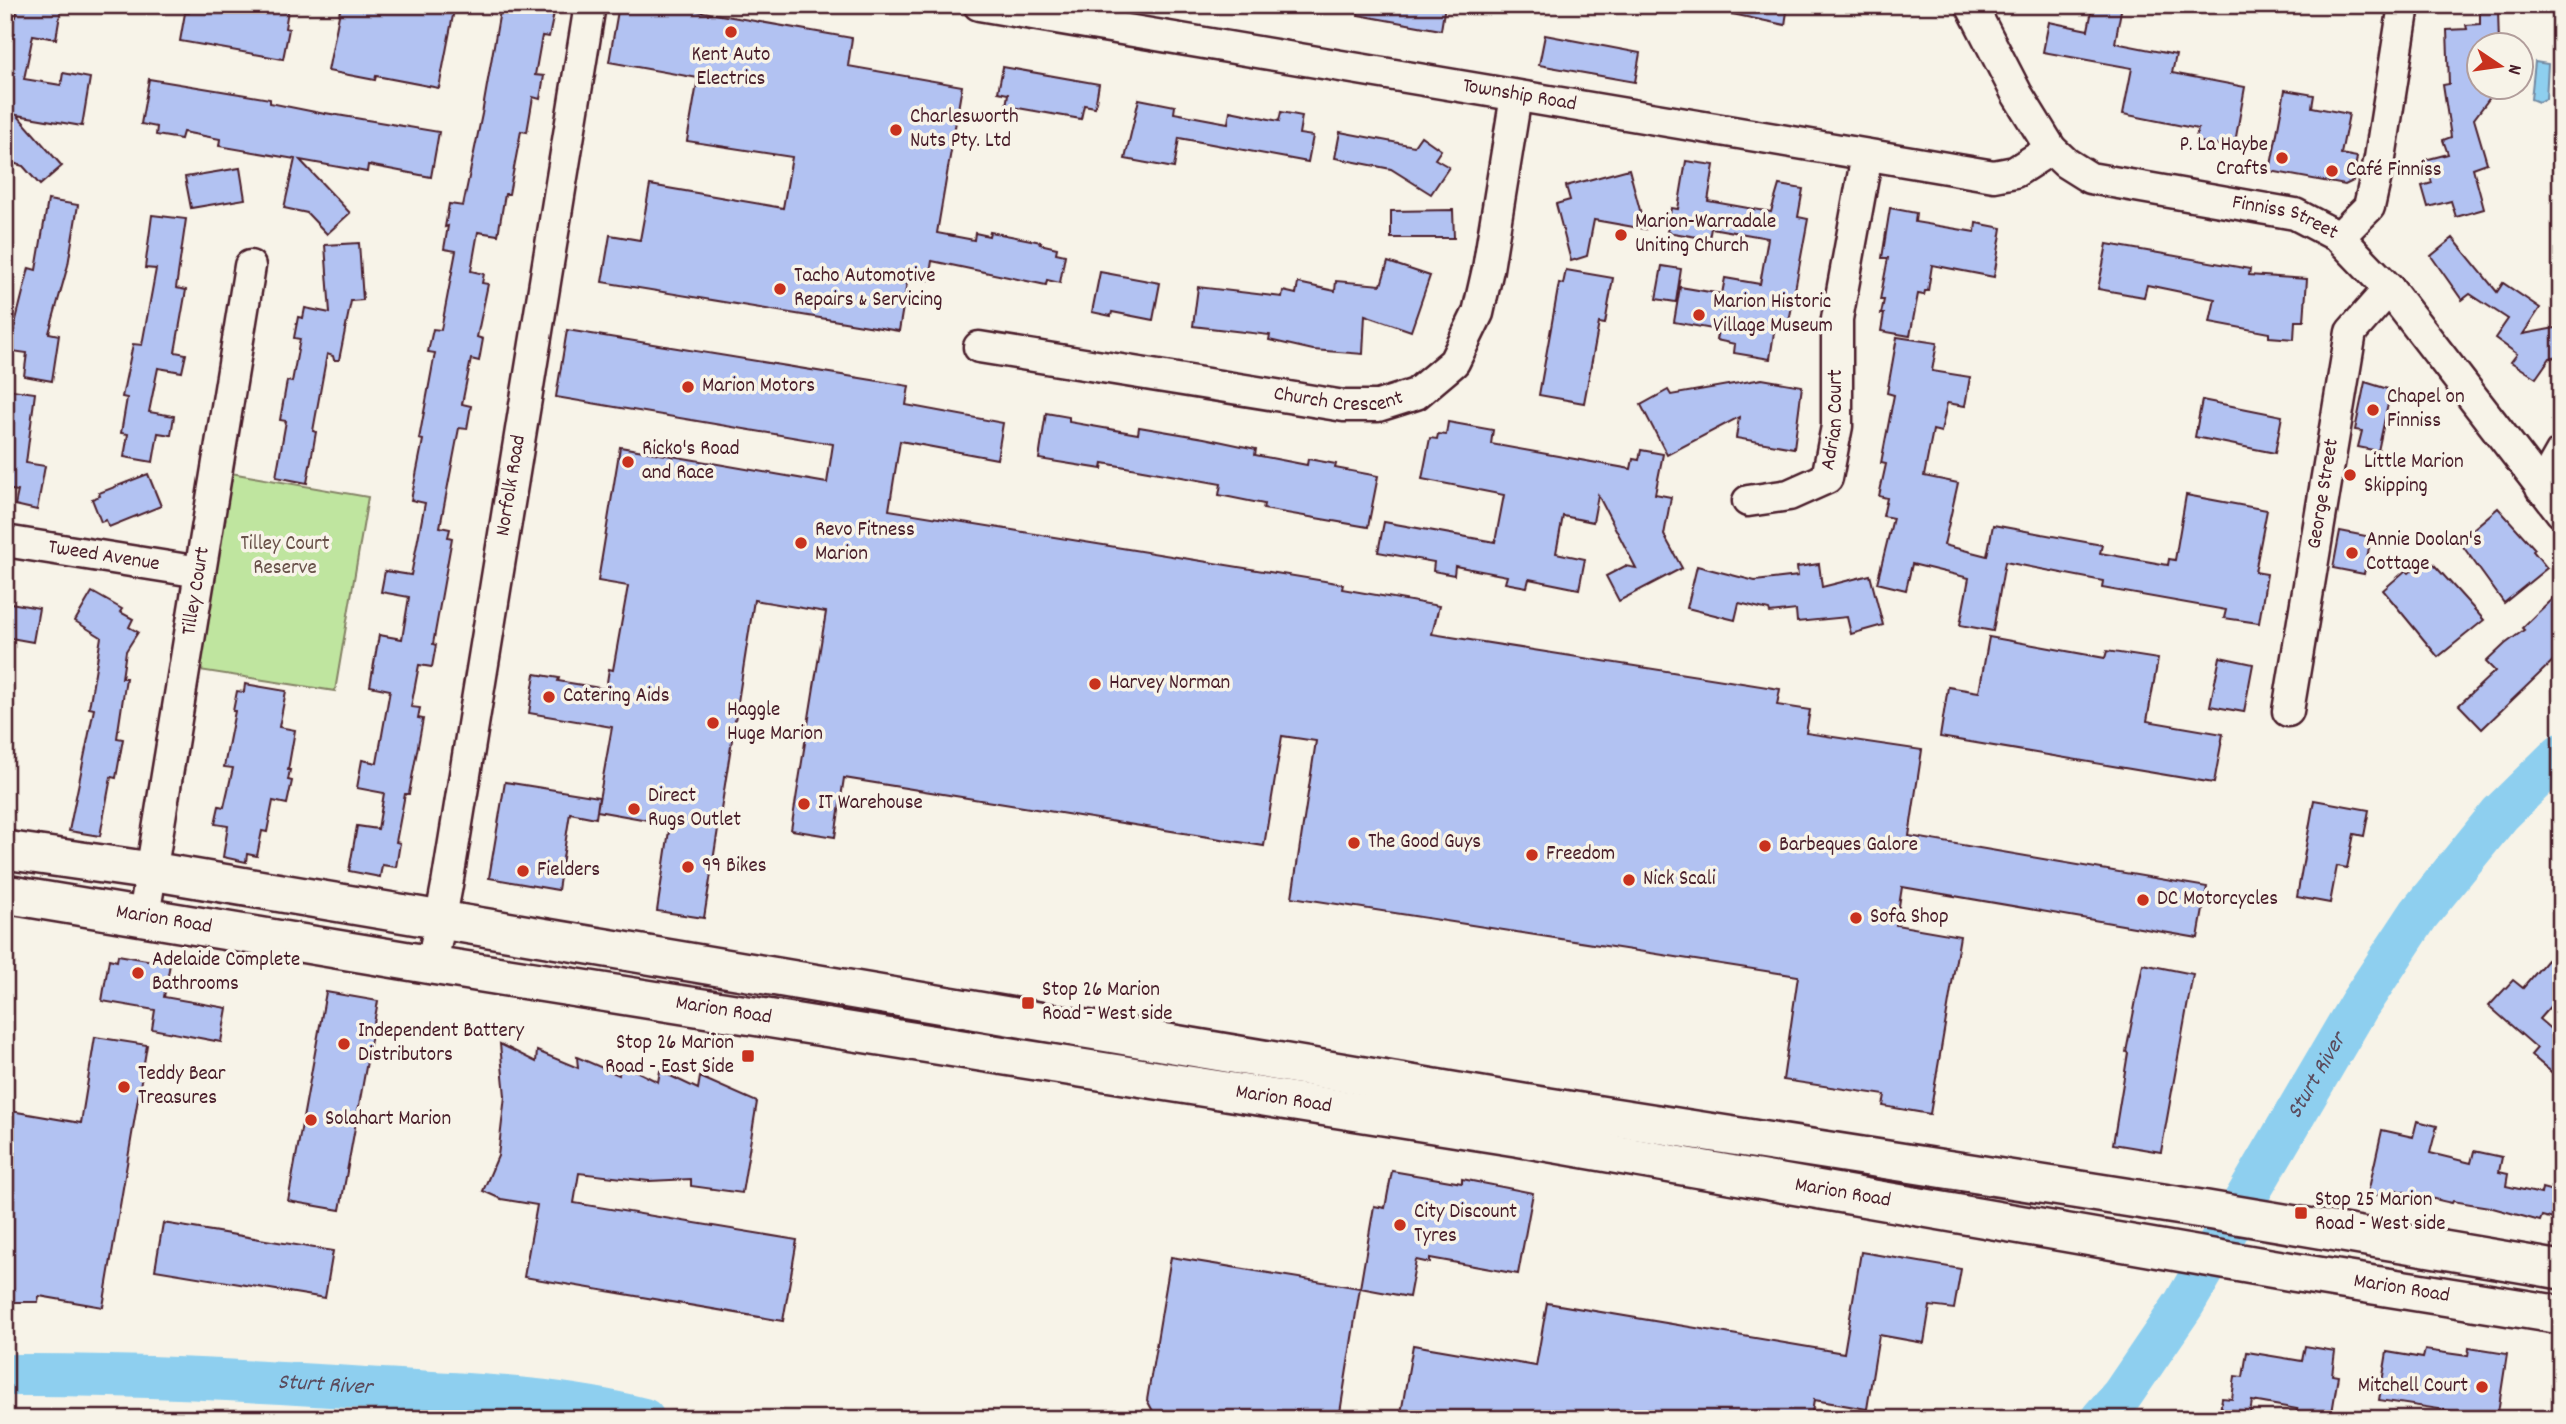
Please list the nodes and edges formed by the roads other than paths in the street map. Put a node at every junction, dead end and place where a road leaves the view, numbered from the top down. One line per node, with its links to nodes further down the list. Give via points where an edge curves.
1 (590, 5): 23 (street, Norfolk Road)
2 (979, 5): 5 (street, Township Road)
3 (1971, 5): 6 (street, Finniss Street)
4 (2404, 5): 8 (street, via 2369,207)
5 (1516, 96): 7 (street, Township Road); 11 (street, Church Crescent, via 1478,313 1454,362 1416,394 1378,407 1344,406)
6 (2051, 149): 7 (street, Township Road, via 2015,172 1994,176); 8 (street, Finniss Street, via 2090,178 2295,214)
7 (1867, 155): 14 (street, Adrian Court, via 1837,319 1837,426 1827,478 1789,495)
8 (2339, 237): 10 (street, Finniss Street)
9 (250, 267): 17 (street, Tilley Court)
10 (2389, 289): 13 (street, Finniss Street); 18 (street, George Street, via 2351,332)
11 (979, 347)
12 (2561, 453): 13 (street)
13 (2541, 488): 15 (street, Finniss Street)
14 (1748, 500)
15 (2561, 512)
16 (5, 541): 17 (street, Tweed Avenue)
17 (200, 572): 20 (street, Tilley Court)
18 (2288, 710)
19 (5, 850): 20 (main road, Marion Road)
20 (151, 871): 22 (street, Tilley Court); 23 (main road, Marion Road)
21 (5, 894): 22 (main road, Marion Road)
22 (144, 916): 24 (main road, Marion Road)
23 (441, 920): 24 (street, Norfolk Road); 25 (main road, Marion Road, via 1523,1103)
24 (432, 965): 26 (main road, Marion Road, via 1516,1137)
25 (2561, 1270)
26 (2561, 1315)

